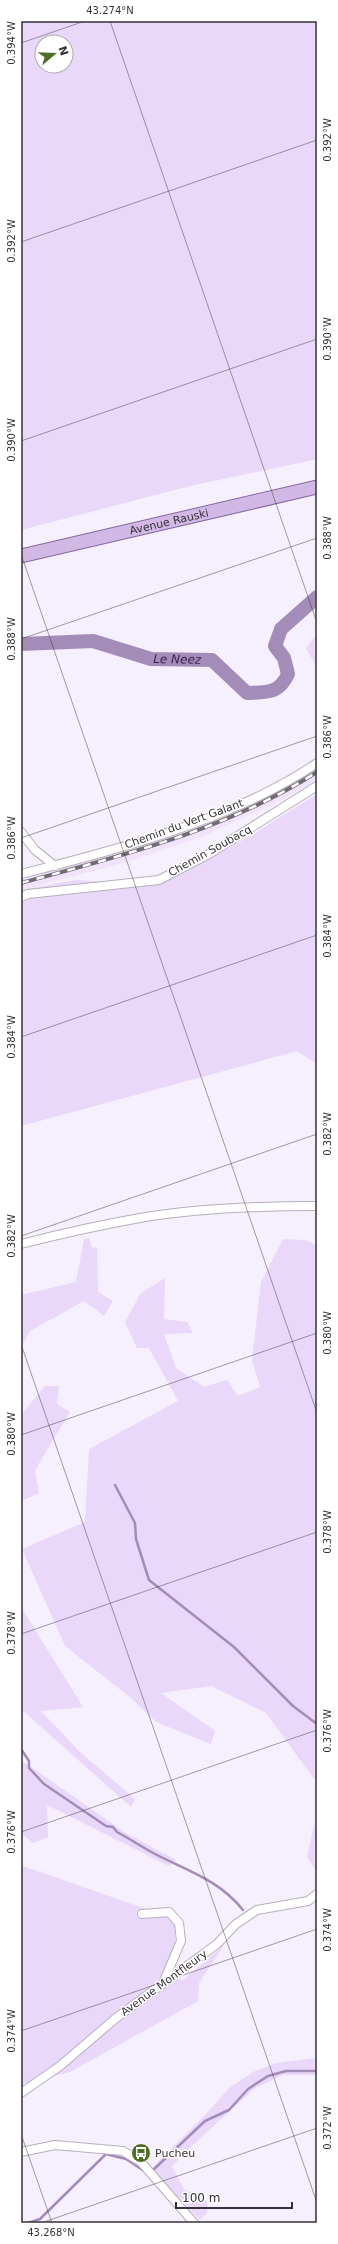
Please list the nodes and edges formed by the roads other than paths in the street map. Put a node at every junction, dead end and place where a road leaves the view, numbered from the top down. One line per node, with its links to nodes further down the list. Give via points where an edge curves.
1 (317, 487): 2 (main road, Avenue Rauski)
2 (21, 556)
3 (317, 763): 6 (street, Chemin du Vert Galant, via 300,775 247,802 162,834)
4 (317, 786): 8 (street, Chemin Soubacq, via 209,854 158,880 28,894)
5 (21, 832): 6 (street, via 35,850)
6 (55, 866): 7 (street, Chemin du Vert Galant)
7 (21, 874)
8 (21, 897)
9 (317, 1206): 10 (street, via 257,1206 142,1218)
10 (21, 1244)
11 (317, 1894): 13 (street, Avenue Montfleury, via 308,1901 257,1910)
12 (142, 1914): 13 (street, via 169,1912 179,1923 181,1941)
13 (163, 1984): 14 (street, Avenue Montfleury, via 116,2018 60,2066)
14 (21, 2093)
15 (21, 2152): 16 (street, via 55,2145 124,2151 141,2162)
16 (194, 2223)

